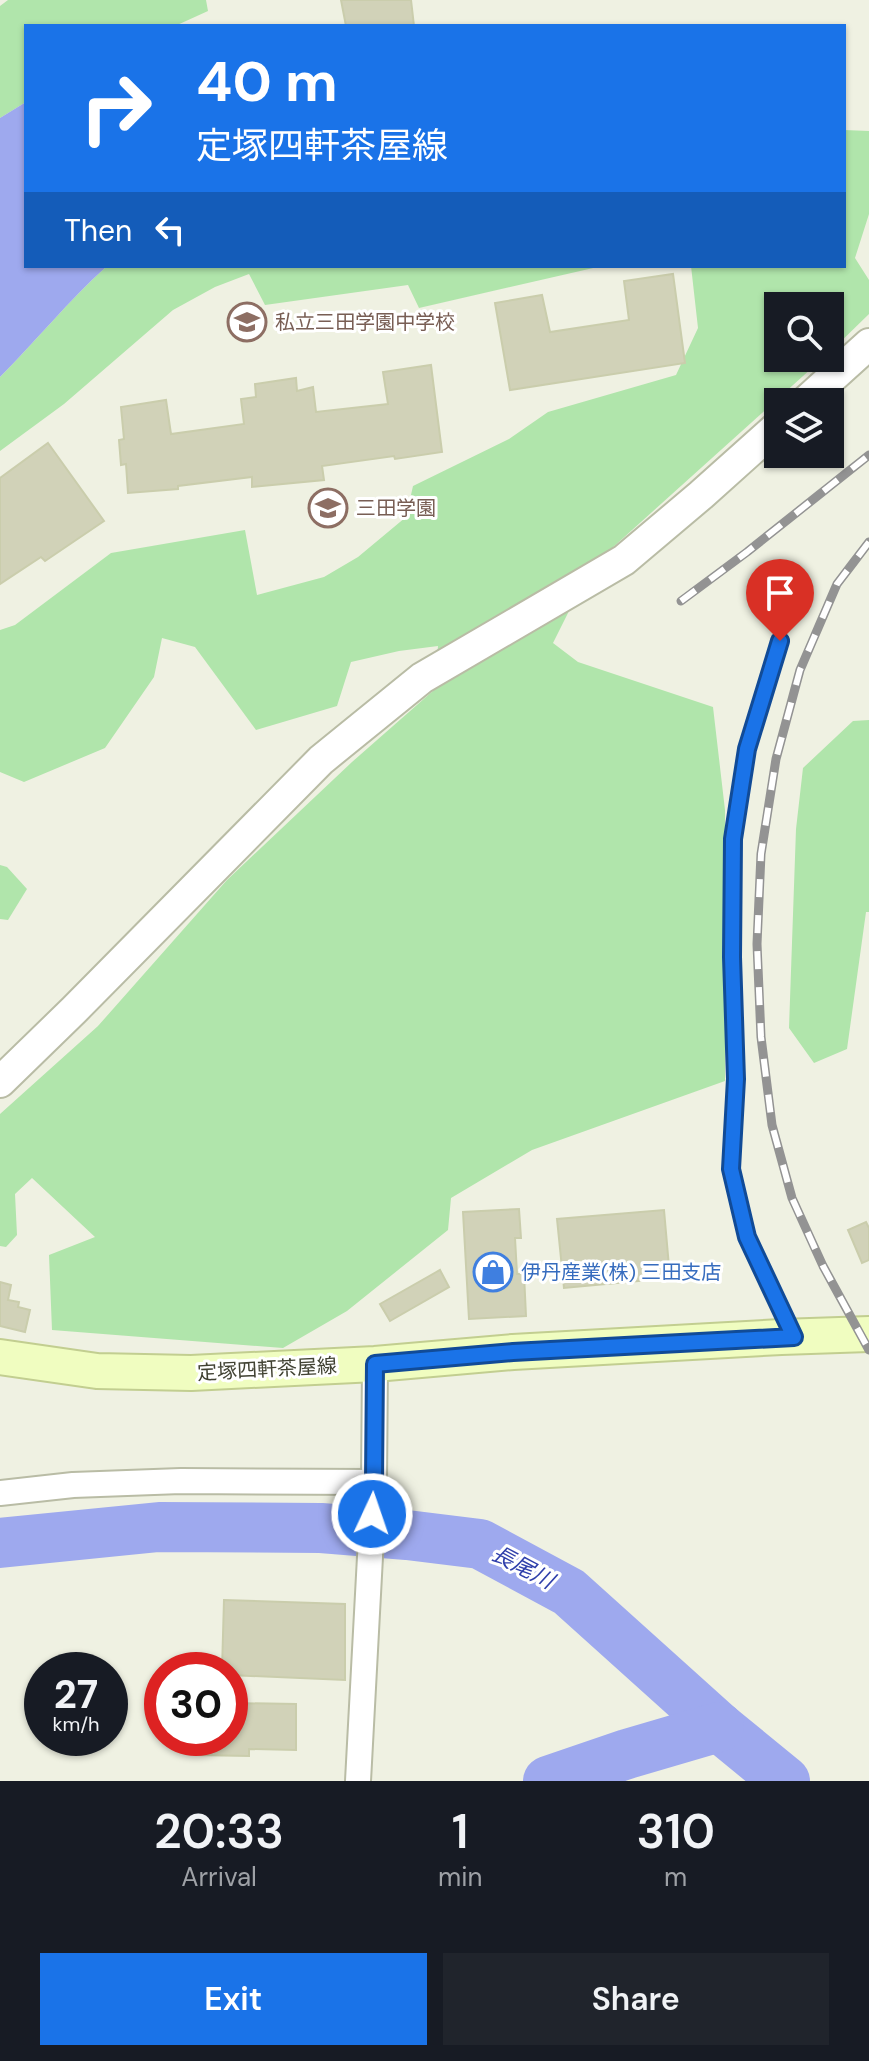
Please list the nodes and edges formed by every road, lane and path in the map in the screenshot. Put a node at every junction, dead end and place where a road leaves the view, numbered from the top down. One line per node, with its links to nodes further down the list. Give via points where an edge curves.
1 (869, 344): 2 (street)
2 (820, 388)
3 (764, 439): 5 (street, via 624,560 422,678 321,760)
4 (780, 641): 7 (lane, via 747,749 733,839 736,1079 731,1169 747,1237)
5 (0, 1082)
6 (869, 1334): 7 (main road, 定塚四軒茶屋線)
7 (794, 1337): 9 (main road, 定塚四軒茶屋線)
8 (0, 1357): 9 (main road, 定塚四軒茶屋線, via 97,1371 176,1373)
9 (375, 1364): 10 (street)
10 (374, 1482): 11 (street, via 165,1482); 12 (street)
11 (0, 1493)
12 (358, 1780)

